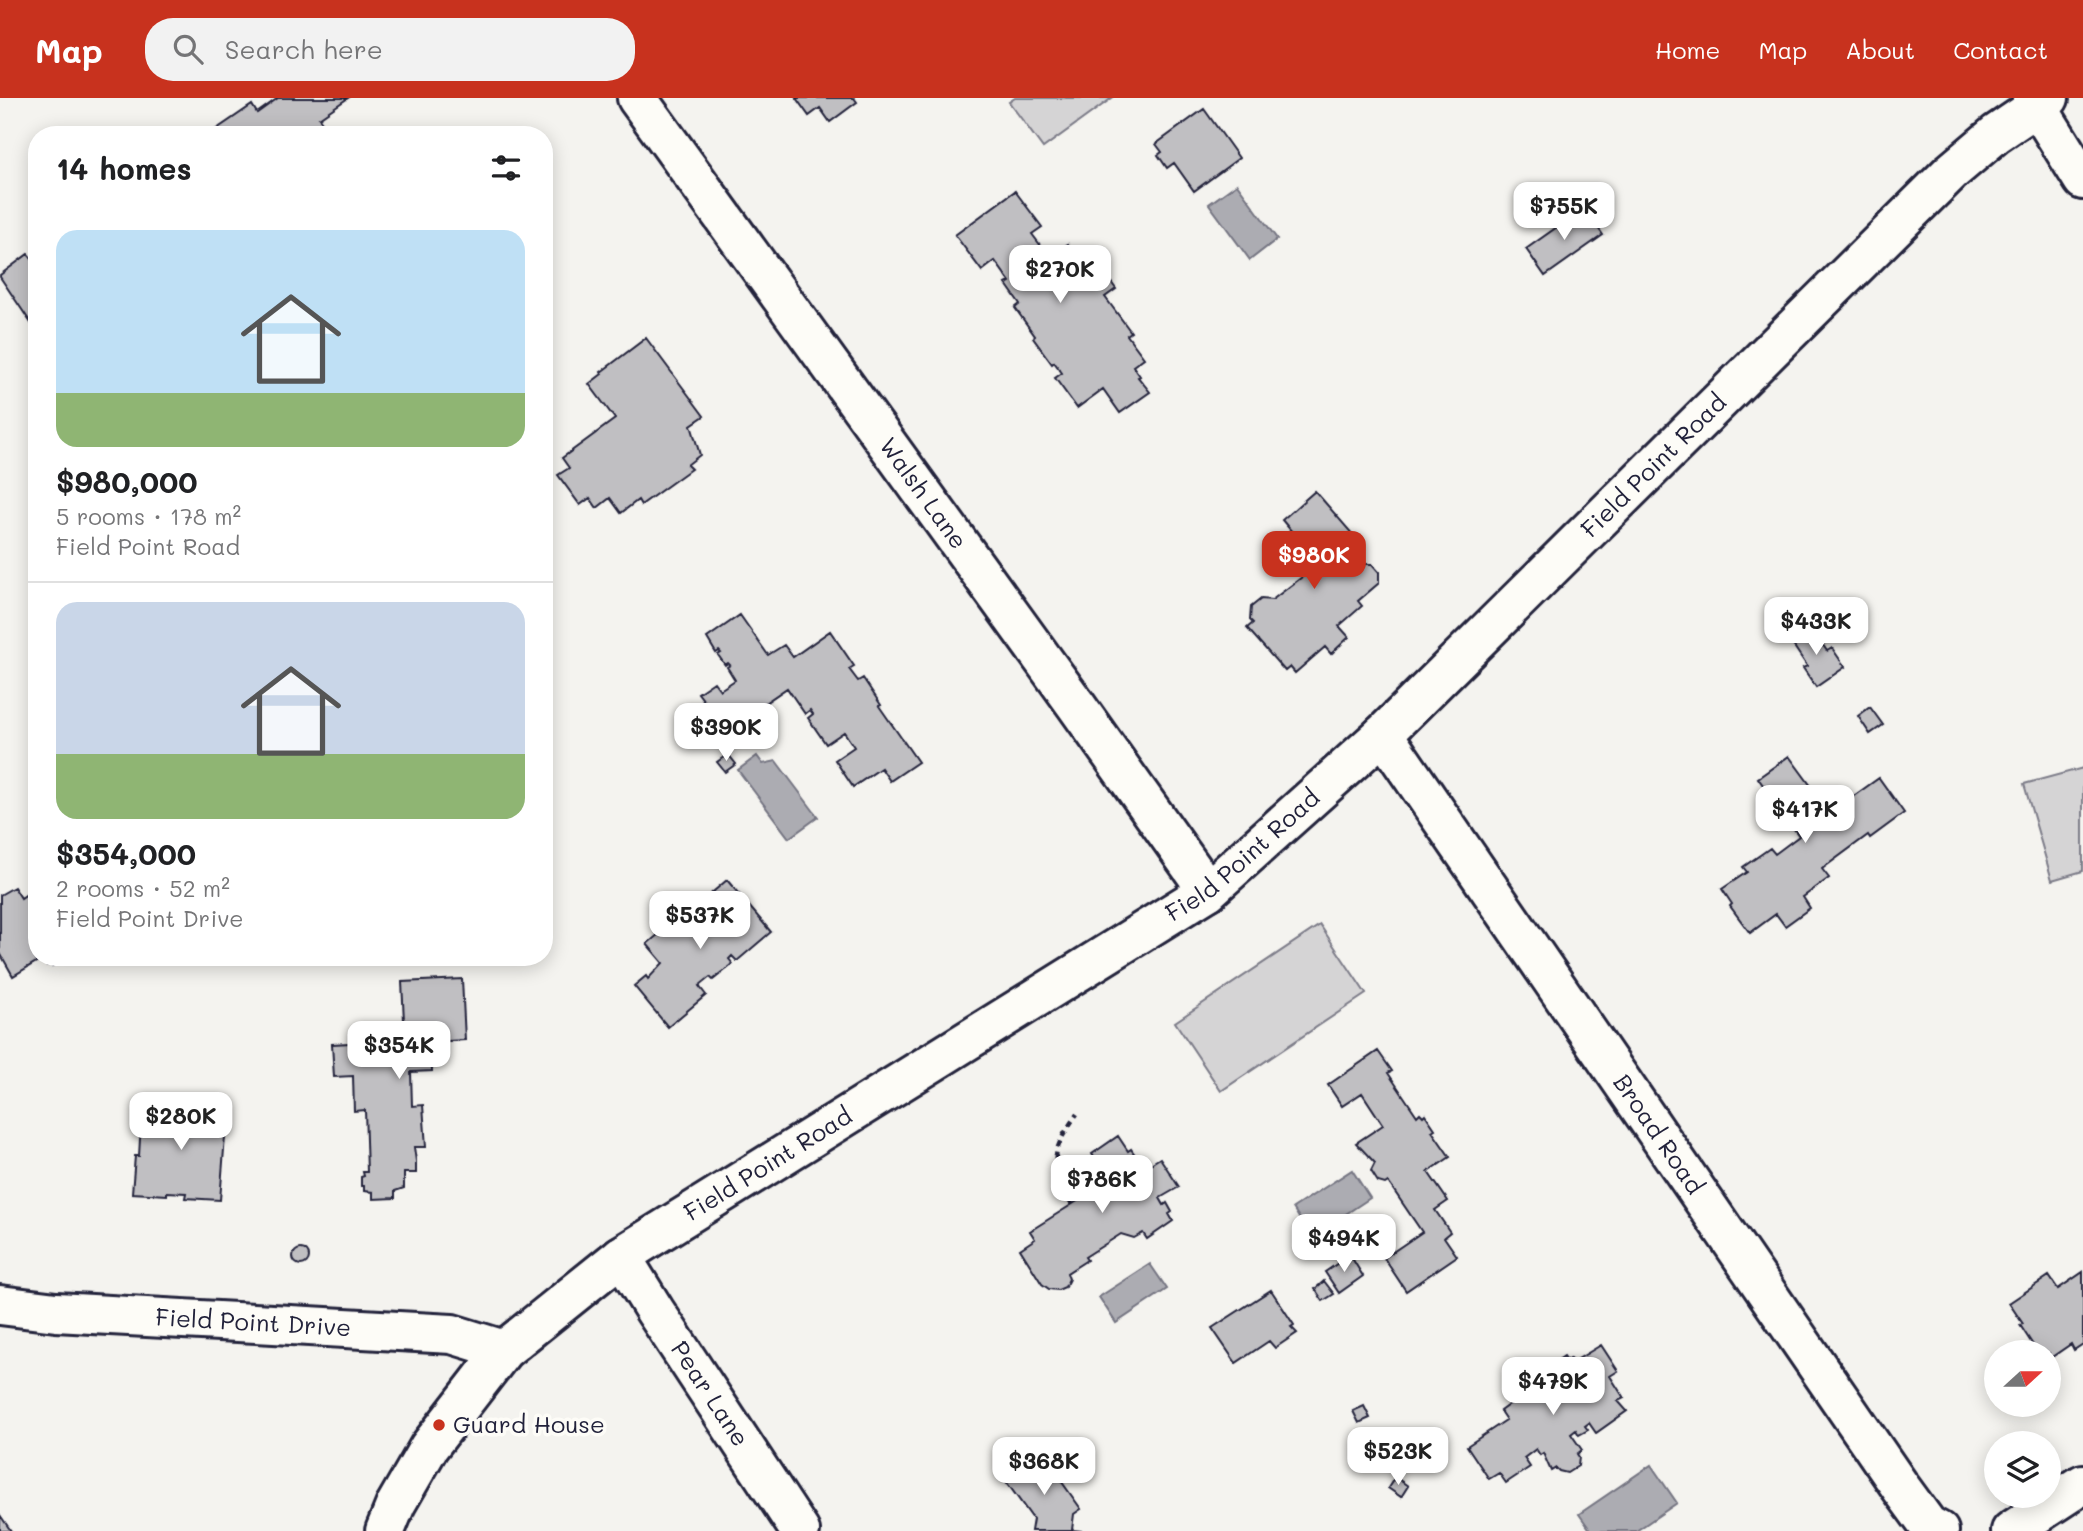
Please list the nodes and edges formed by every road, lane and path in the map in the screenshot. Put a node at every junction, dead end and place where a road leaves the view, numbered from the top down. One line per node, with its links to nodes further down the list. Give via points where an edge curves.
1 (637, 98): 5 (street, Walsh Lane)
2 (2039, 101): 3 (street); 4 (street, Field Point Road, via 1951,172)
3 (2083, 180)
4 (1383, 734): 5 (street, Field Point Road); 14 (street, Broad Road, via 1901,1488 1928,1525)
5 (1208, 891): 8 (street, Field Point Road)
6 (1077, 1114): 7 (path, via 1055,1157 1056,1173)
7 (1072, 1204)
8 (621, 1256): 10 (street, Field Point Road); 13 (street, Pear Lane)
9 (0, 1305): 10 (street, Field Point Drive, via 452,1334)
10 (504, 1350): 12 (street, Field Point Road, via 429,1447)
11 (2083, 1485): 15 (street)
12 (385, 1531)
13 (800, 1531)
14 (1939, 1531)
15 (2011, 1531)

